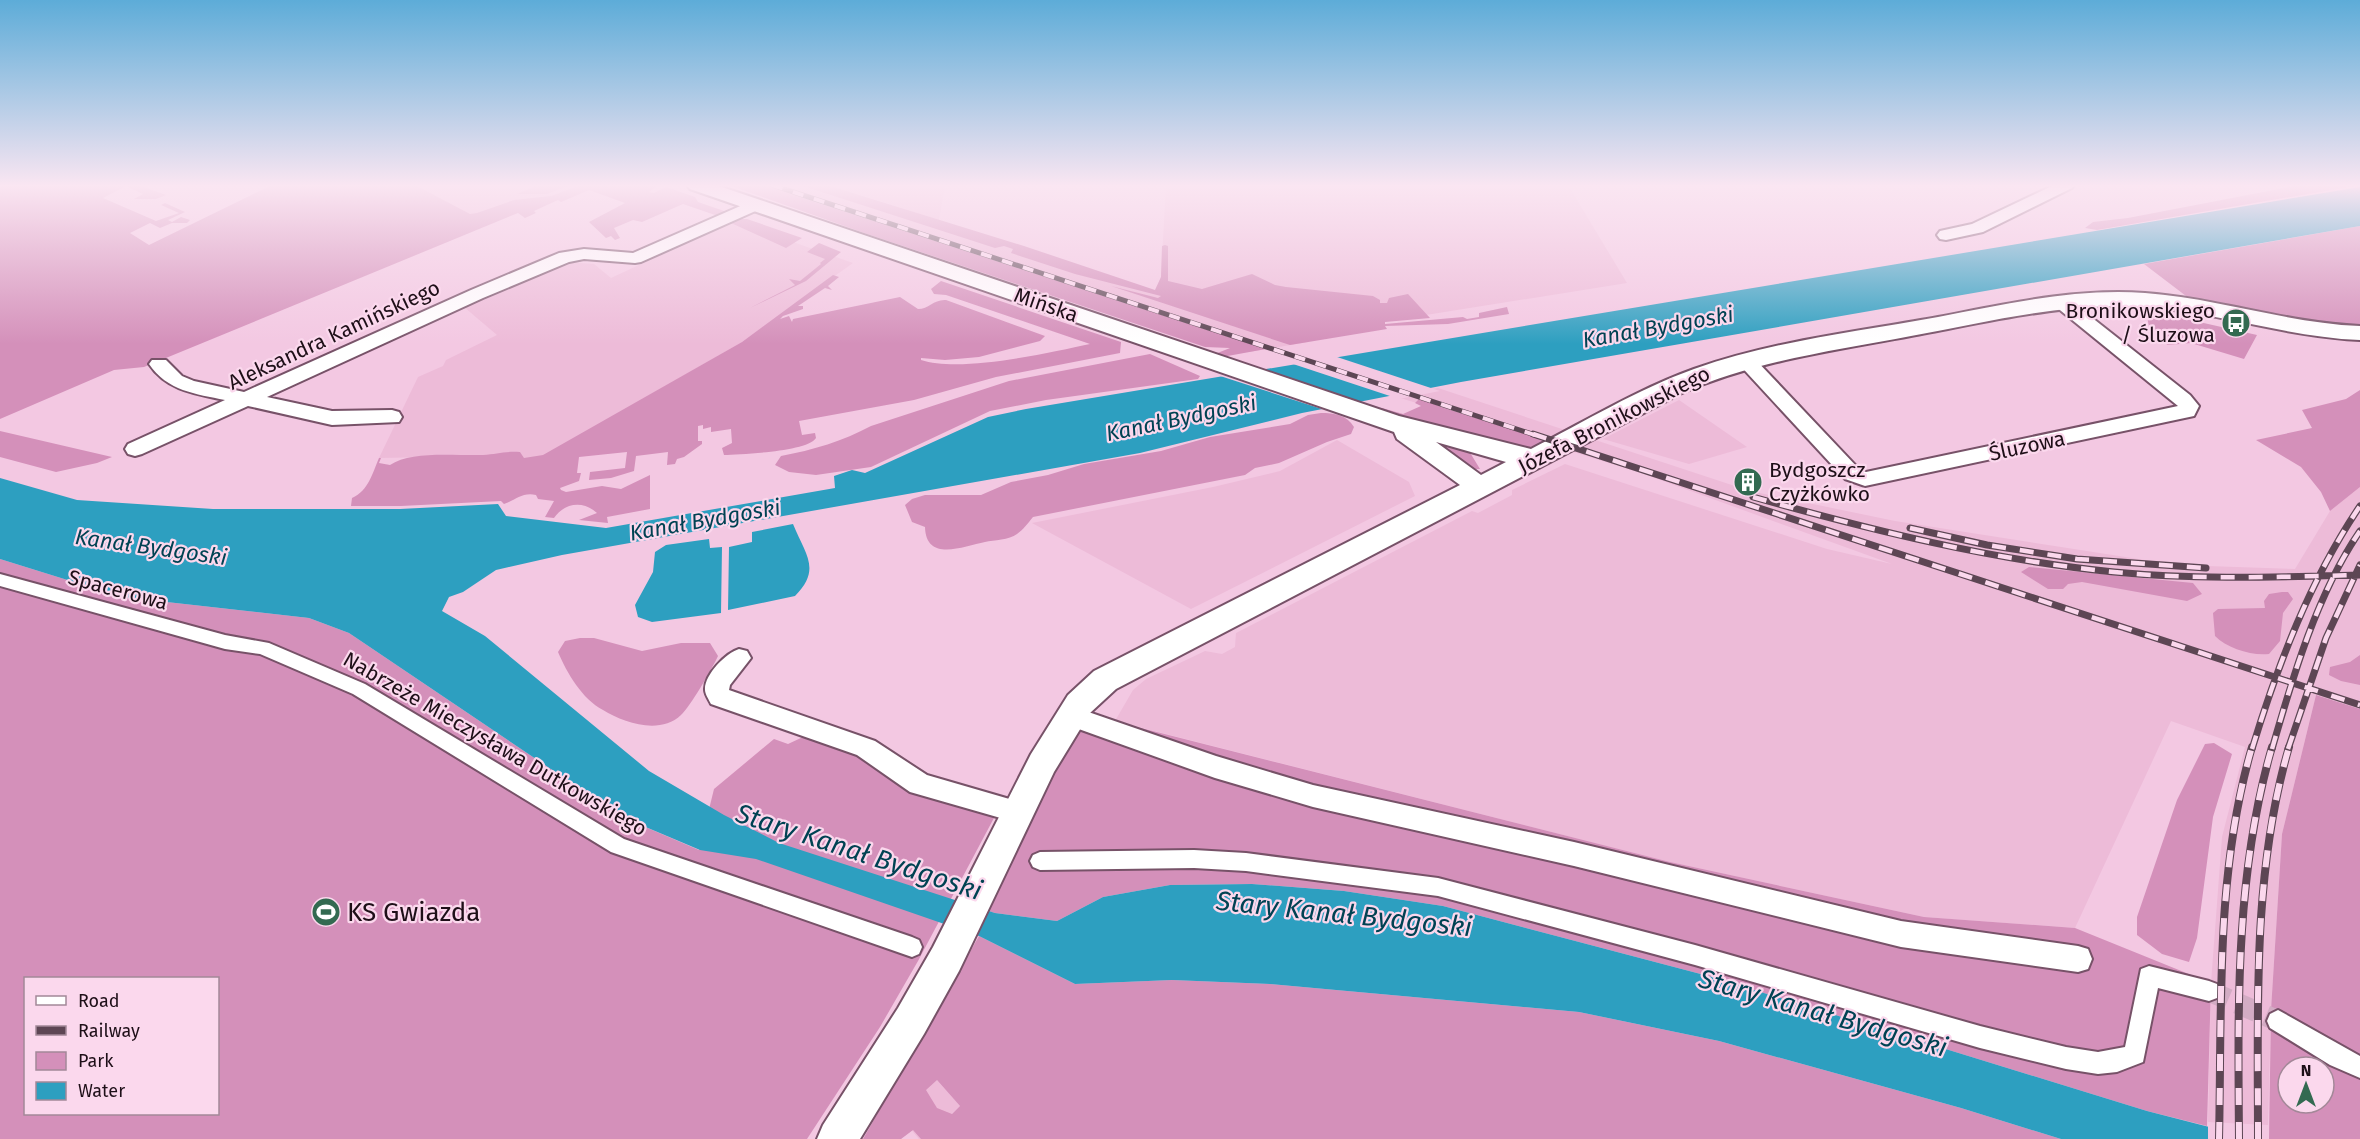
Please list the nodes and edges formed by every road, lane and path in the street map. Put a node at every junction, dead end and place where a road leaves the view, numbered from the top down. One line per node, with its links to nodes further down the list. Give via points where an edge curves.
1 (680, 238): 7 (street, Aleksandra Kamińskiego, via 635,258 584,254 564,257)
2 (849, 238): 9 (street, Mińska)
3 (2061, 302): 4 (street, Józefa Bronikowskiego, via 2101,298 2148,300 2310,330); 5 (street, Józefa Bronikowskiego); 5 (street, Śluzowa, via 2183,399 2187,411 1865,479 1852,474)
4 (2360, 333)
5 (1746, 361): 12 (street, Józefa Bronikowskiego, via 1692,378)
6 (159, 364): 7 (street, via 175,381)
7 (250, 399): 8 (street, via 332,418); 11 (street, Aleksandra Kamińskiego)
8 (392, 417)
9 (1386, 421): 10 (street, Mińska); 13 (street, Mińska)
10 (1475, 446): 12 (street, Mińska); 13 (street)
11 (135, 449)
12 (1536, 459): 13 (street, Józefa Bronikowskiego)
13 (1488, 483): 17 (street, Józefa Bronikowskiego, via 1105,680)
14 (0, 580): 15 (street, Spacerowa)
15 (225, 642): 20 (street, Nabrzeże Mieczysława Dutkowskiego, via 263,648 360,689 618,846)
16 (739, 658): 18 (street, via 719,682 720,697 866,748 919,784)
17 (1071, 716): 18 (street, Józefa Bronikowskiego); 21 (street, via 1215,767 1323,798 1596,859 1901,934)
18 (1018, 812): 25 (street, Józefa Bronikowskiego, via 911,1021)
19 (1040, 861): 22 (street, via 1215,860 1438,886 1980,1037 2098,1063 2135,1054 2149,976)
20 (912, 947)
21 (2078, 959)
22 (2209, 991)
23 (2278, 1022): 24 (street)
24 (2360, 1067)
25 (837, 1139)

